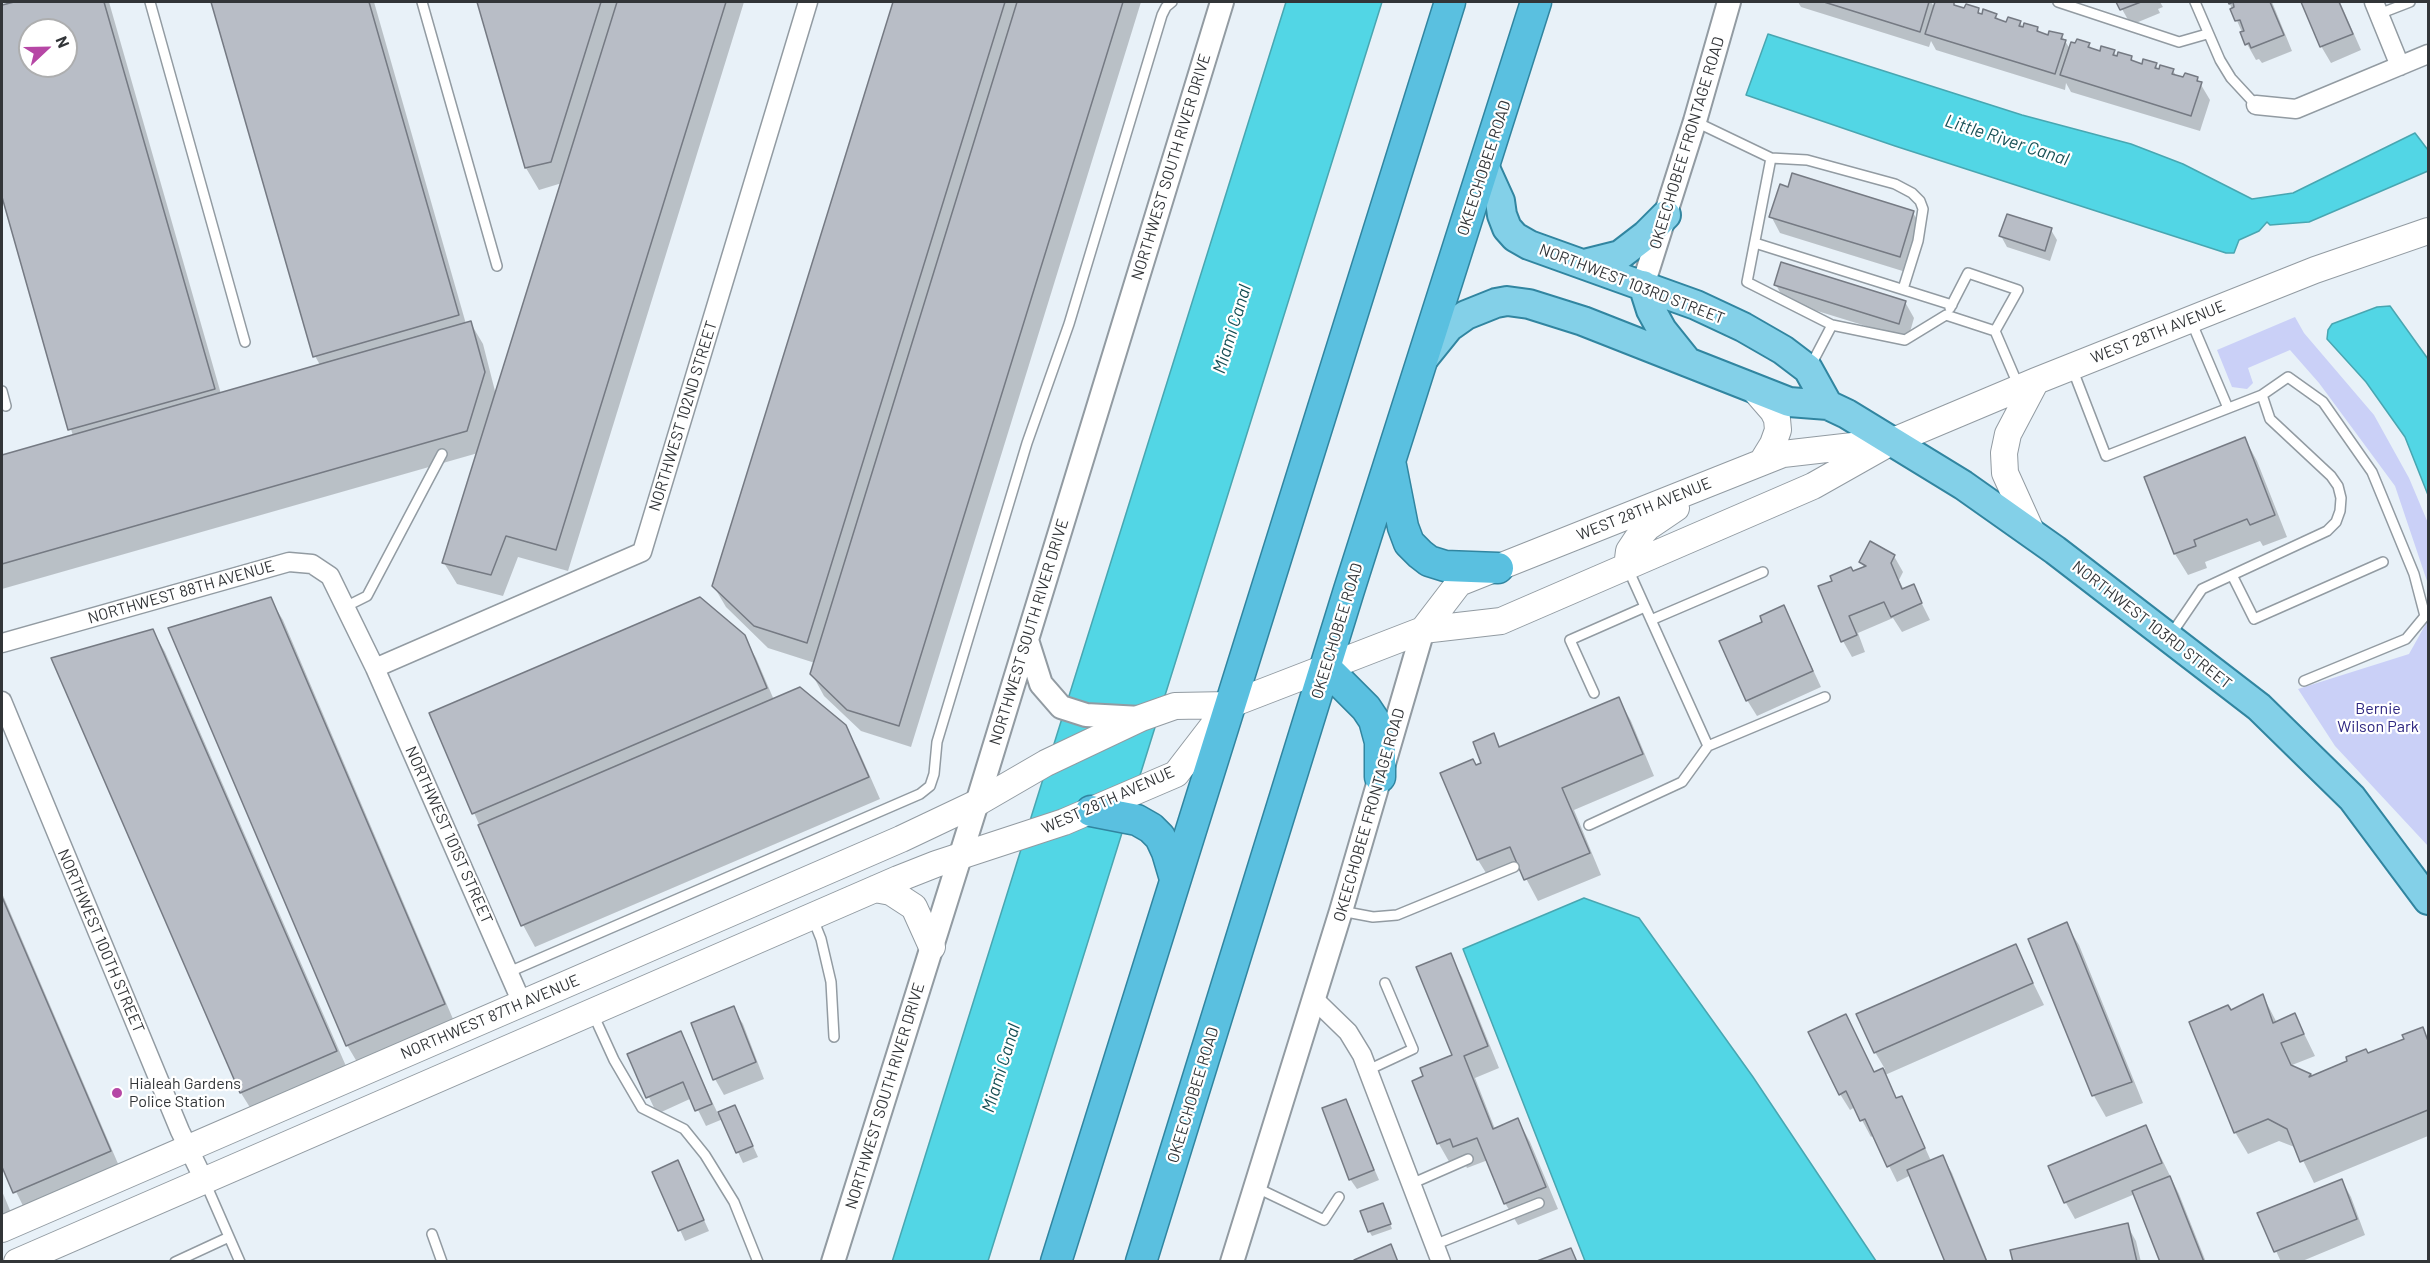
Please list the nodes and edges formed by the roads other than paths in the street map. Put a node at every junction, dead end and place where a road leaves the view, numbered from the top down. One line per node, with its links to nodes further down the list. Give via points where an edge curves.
1 (150, 2): 32 (lane)
2 (422, 2): 24 (lane)
3 (808, 2): 62 (street, NORTHWEST 102ND STREET, via 642,552)
4 (1172, 2): 83 (lane, via 1162,15 1069,324 1024,454 936,742 930,786 920,794)
5 (1222, 2): 60 (street, NORTHWEST SOUTH RIVER DRIVE)
6 (1450, 2): 68 (highway)
7 (1536, 2): 19 (highway, OKEECHOBEE ROAD)
8 (1729, 2): 17 (street, OKEECHOBEE FRONTAGE ROAD)
9 (2058, 2): 13 (lane, via 2179,42)
10 (2195, 2): 13 (lane)
11 (2410, 2): 12 (lane)
12 (2377, 8): 15 (street)
13 (2207, 34): 16 (lane, via 2231,78)
14 (2428, 54): 15 (street)
15 (2400, 66): 16 (street, via 2296,109)
16 (2256, 105)
17 (1695, 121): 18 (lane); 20 (street, OKEECHOBEE FRONTAGE ROAD)
18 (1771, 158): 22 (lane); 26 (lane, via 1817,162 1895,184 1912,193 1923,209)
19 (1485, 168): 23 (main road, NORTHWEST 103RD STREET, via 1500,201 1504,222 1515,237); 33 (highway, OKEECHOBEE ROAD)
20 (1666, 215): 23 (main road, via 1620,255); 25 (street, OKEECHOBEE FRONTAGE ROAD)
21 (2428, 231): 29 (main road, WEST 28TH AVENUE)
22 (1755, 243): 26 (lane); 30 (lane, via 1747,282)
23 (1584, 264): 25 (main road, NORTHWEST 103RD STREET)
24 (497, 266)
25 (1643, 285): 34 (main road, via 1662,330); 36 (main road, NORTHWEST 103RD STREET, via 1743,327)
26 (1903, 289): 27 (lane)
27 (1952, 304): 28 (lane); 31 (lane, via 1968,273 2018,291)
28 (1946, 315): 30 (lane, via 1905,340); 31 (lane)
29 (2190, 319): 35 (main road, WEST 28TH AVENUE); 43 (lane)
30 (1832, 325): 36 (lane)
31 (1995, 331): 37 (lane)
32 (245, 342)
33 (1421, 362): 34 (main road, NORTHWEST 103RD STREET, via 1449,327 1466,315 1507,301 1582,321); 47 (highway, OKEECHOBEE ROAD)
34 (1687, 362): 38 (main road, NORTHWEST 103RD STREET)
35 (2071, 366): 37 (main road, WEST 28TH AVENUE); 43 (lane, via 2106,456)
36 (1808, 369): 41 (main road, NORTHWEST 103RD STREET)
37 (2028, 384): 44 (main road, WEST 28TH AVENUE); 49 (main road, via 2004,453 2005,473)
38 (1753, 388): 41 (main road, NORTHWEST 103RD STREET, via 1789,402); 46 (main road, via 1777,419 1778,430)
39 (2, 391): 42 (lane)
40 (2262, 395): 43 (lane); 54 (lane, via 2270,419 2338,486 2340,511 2327,531); 64 (lane, via 2288,377 2323,402 2372,472 2414,574 2425,616 2406,639)
41 (1828, 405): 44 (main road, NORTHWEST 103RD STREET)
42 (6, 406)
43 (2228, 408)
44 (1892, 442): 46 (main road, WEST 28TH AVENUE, via 1783,454); 49 (main road, NORTHWEST 103RD STREET); 51 (main road, WEST 28TH AVENUE, via 1813,486)
45 (442, 454): 55 (lane, via 368,596)
46 (1762, 462): 48 (main road, WEST 28TH AVENUE)
47 (1390, 463): 52 (highway, via 1403,527 1409,543 1420,554 1445,566); 63 (highway, OKEECHOBEE ROAD)
48 (1716, 481): 51 (main road, via 1648,526 1629,551); 52 (main road, WEST 28TH AVENUE)
49 (2033, 535): 59 (main road, NORTHWEST 103RD STREET)
50 (2383, 562): 54 (lane, via 2254,618)
51 (1627, 567): 56 (lane); 58 (main road, WEST 28TH AVENUE, via 1502,621)
52 (1498, 568): 58 (main road, WEST 28TH AVENUE, via 1459,583)
53 (1763, 572): 57 (lane)
54 (2232, 576): 59 (lane, via 2202,589)
55 (345, 607): 61 (street, NORTHWEST 88TH AVENUE, via 330,576 312,564 289,562); 62 (street, NORTHWEST 88TH AVENUE)
56 (1645, 607): 57 (lane); 65 (lane, via 1570,640)
57 (1650, 620): 70 (lane)
58 (1424, 630): 63 (main road, WEST 28TH AVENUE); 71 (street, OKEECHOBEE FRONTAGE ROAD)
59 (2169, 638): 79 (main road, NORTHWEST 103RD STREET, via 2259,707 2352,798)
60 (1027, 640): 69 (street, via 1041,684 1061,707 1086,715); 72 (street, NORTHWEST SOUTH RIVER DRIVE)
61 (2, 642)
62 (375, 668): 83 (street, NORTHWEST 101ST STREET)
63 (1326, 668): 68 (main road, WEST 28TH AVENUE); 71 (highway, via 1374,720 1380,742); 108 (highway, OKEECHOBEE ROAD)
64 (2304, 681)
65 (1594, 693)
66 (1825, 697): 70 (lane)
67 (2, 701): 90 (street, NORTHWEST 100TH STREET)
68 (1229, 705): 69 (main road, WEST 28TH AVENUE, via 1175,706); 73 (main road, WEST 28TH AVENUE, via 1176,774); 77 (highway)
69 (1141, 718): 72 (main road, WEST 28TH AVENUE, via 1046,763)
70 (1708, 746): 74 (lane, via 1682,782)
71 (1380, 777): 80 (street, OKEECHOBEE FRONTAGE ROAD)
72 (977, 803): 75 (street, NORTHWEST SOUTH RIVER DRIVE); 86 (main road, NORTHWEST 87TH AVENUE)
73 (1091, 811): 75 (main road, WEST 28TH AVENUE); 77 (highway, via 1137,820 1151,828 1160,837)
74 (1589, 825)
75 (960, 857): 78 (main road); 82 (street, NORTHWEST SOUTH RIVER DRIVE)
76 (1514, 867): 80 (lane, via 1397,915 1373,917)
77 (1175, 879): 107 (highway)
78 (875, 889): 81 (main road); 82 (main road, via 891,892 914,907)
79 (2428, 900)
80 (1341, 911): 85 (street, OKEECHOBEE FRONTAGE ROAD)
81 (812, 916): 87 (main road); 88 (lane, via 831,982)
82 (932, 947): 106 (street, NORTHWEST SOUTH RIVER DRIVE)
83 (509, 972): 86 (street, NORTHWEST 101ST STREET)
84 (1386, 983): 89 (lane, via 1413,1049)
85 (1314, 999): 89 (street, via 1348,1032); 94 (street, OKEECHOBEE FRONTAGE ROAD)
86 (522, 1003): 90 (main road, NORTHWEST 87TH AVENUE)
87 (592, 1012): 92 (main road); 105 (lane, via 642,1108 684,1129 705,1155 734,1202)
88 (834, 1037)
89 (1368, 1070): 93 (street)
90 (188, 1147): 92 (street, NORTHWEST 100TH STREET); 97 (main road, NORTHWEST 87TH AVENUE)
91 (1468, 1159): 93 (lane)
92 (204, 1180): 99 (lane); 101 (main road)
93 (1411, 1184): 100 (street)
94 (1255, 1187): 95 (lane, via 1324,1220); 109 (street, OKEECHOBEE FRONTAGE ROAD)
95 (1339, 1197)
96 (1539, 1203): 100 (lane)
97 (2, 1229)
98 (432, 1234): 104 (lane)
99 (229, 1237): 102 (lane); 103 (lane)
100 (1438, 1253)
101 (16, 1262)
102 (175, 1262)
103 (240, 1262)
104 (442, 1262)
105 (758, 1262)
106 (833, 1262)
107 (1056, 1262)
108 (1141, 1262)
109 (1232, 1262)

